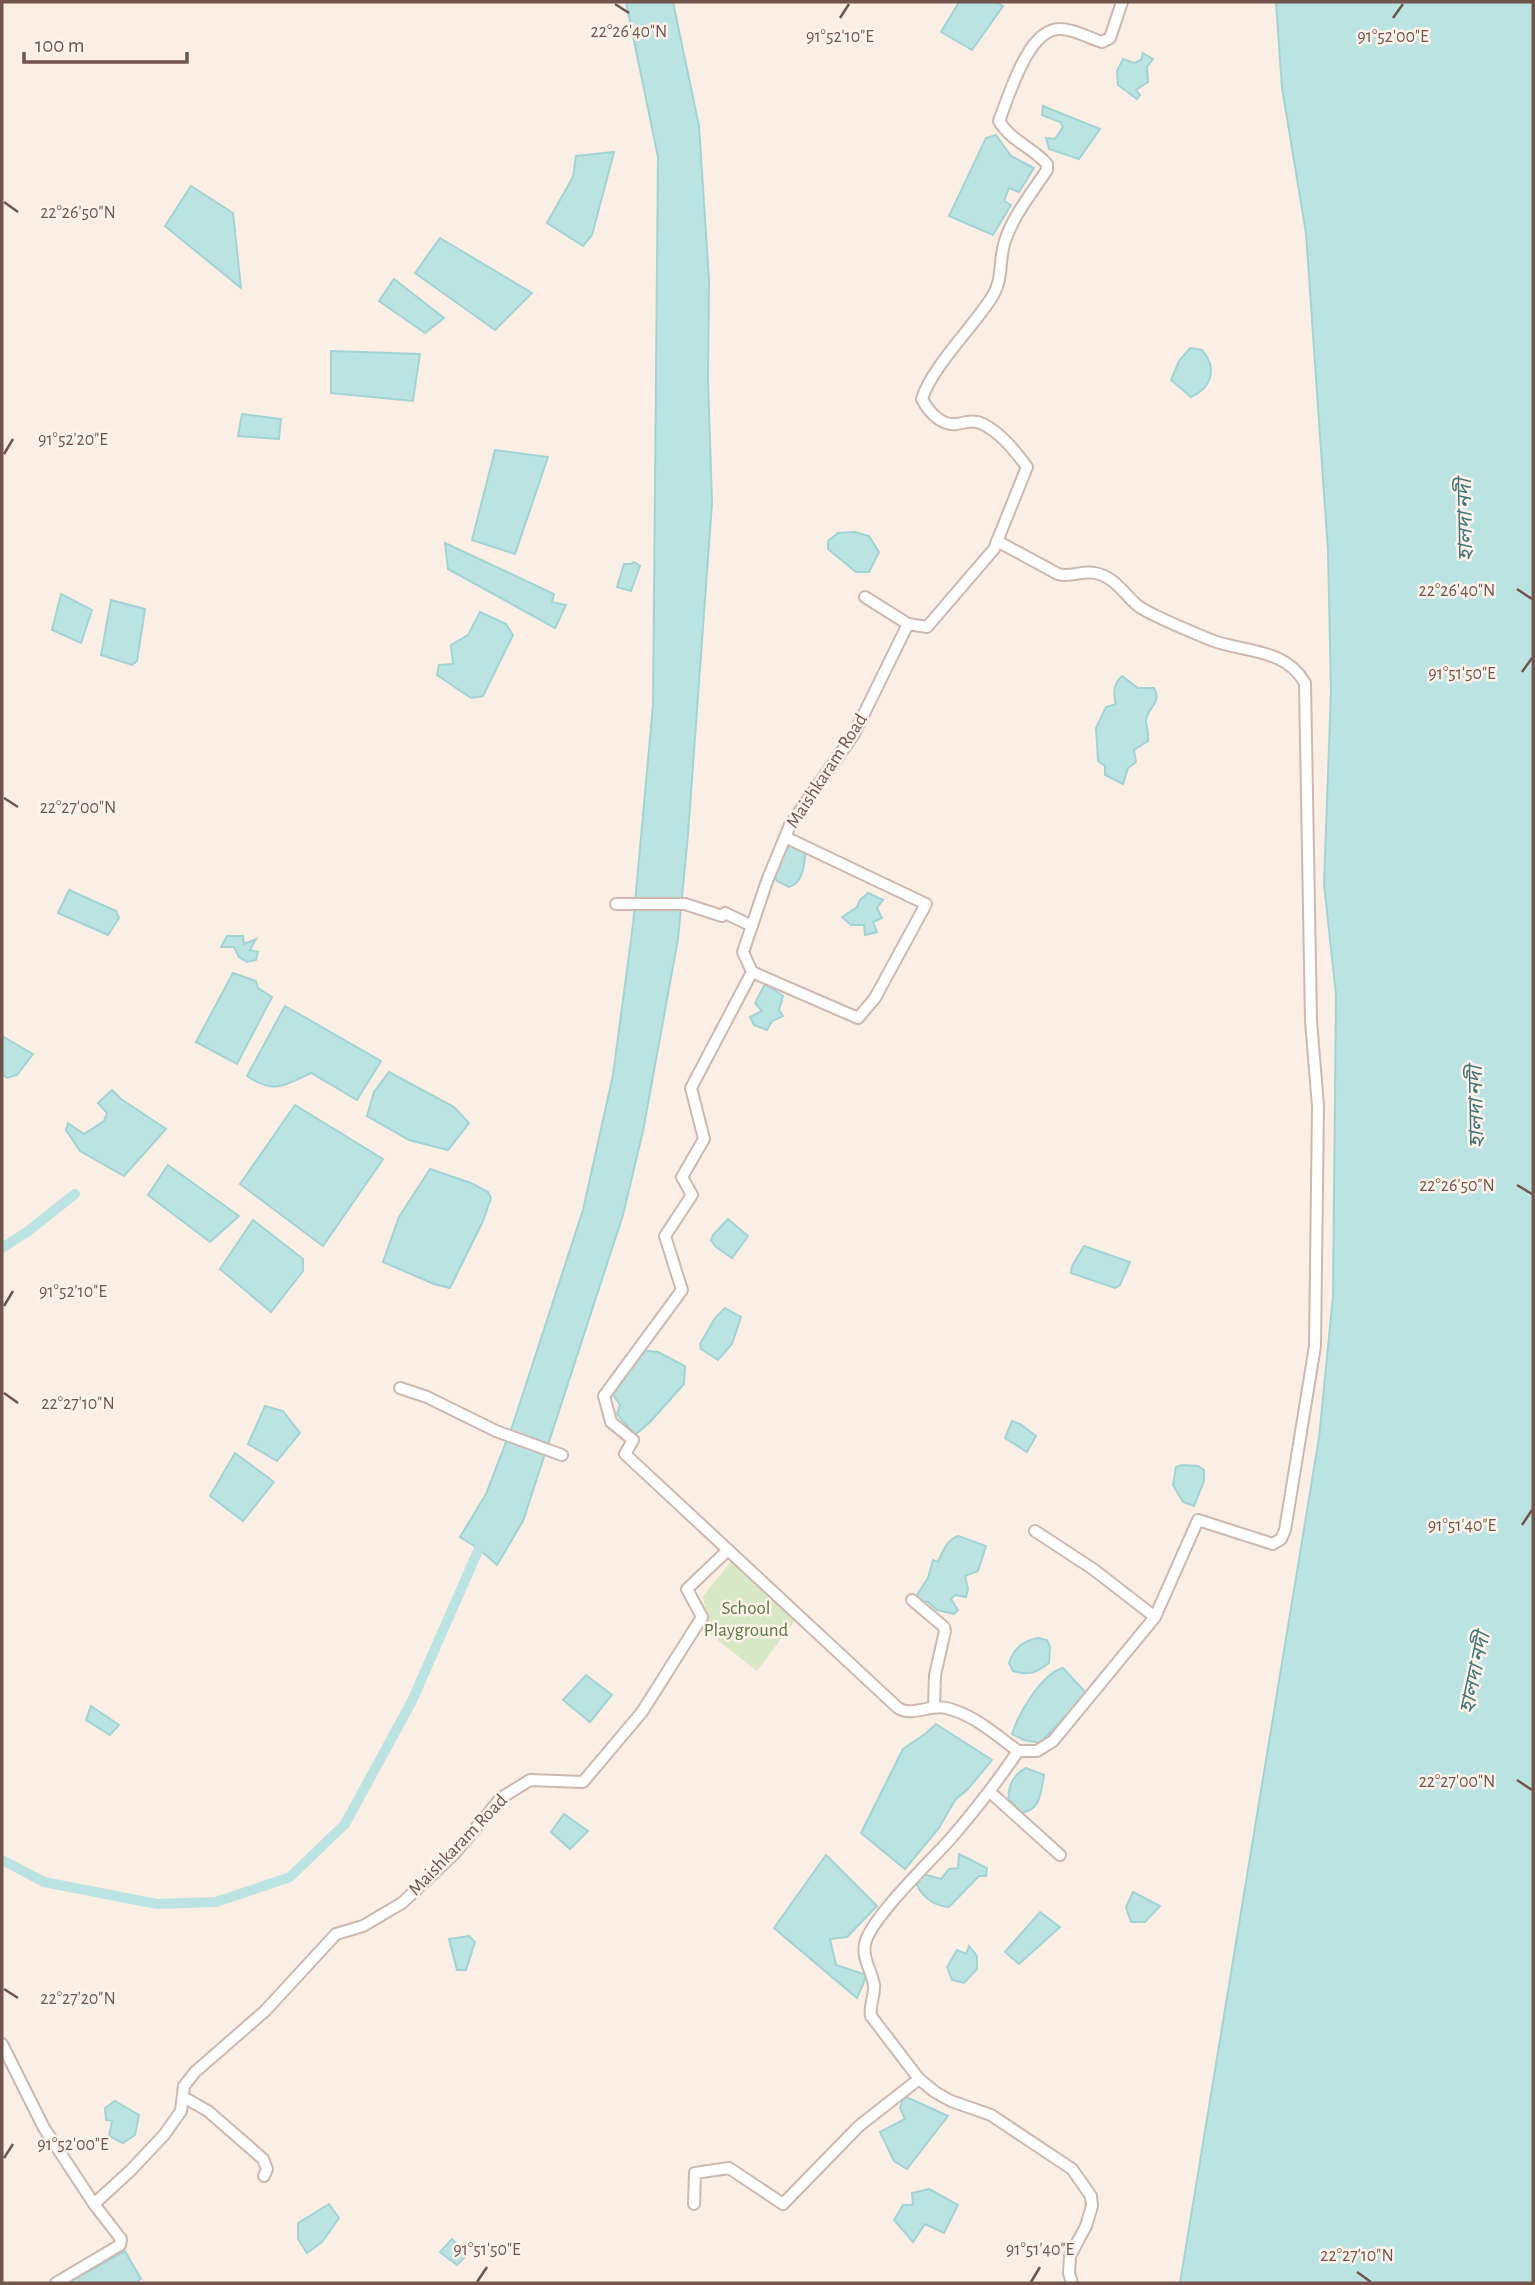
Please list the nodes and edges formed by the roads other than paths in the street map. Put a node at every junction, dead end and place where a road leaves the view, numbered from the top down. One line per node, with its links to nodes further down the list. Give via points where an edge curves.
1 (1122, 2): 2 (street, via 1110,38 1102,42 1054,29 1038,37 1019,72 999,121 1042,158 1047,170 1007,235 993,295 922,399 945,423 968,420 982,424 1009,443 1027,467)
2 (997, 541): 4 (street, via 927,627); 14 (street, via 1058,574 1068,577 1093,572 1104,576 1122,587 1138,606 1211,640 1288,662 1305,683 1311,1021 1318,1106 1313,1359 1281,1538 1273,1544 1198,1520)
3 (865, 597): 4 (street)
4 (908, 624): 5 (street, Maishkaram Road, via 854,734)
5 (785, 837): 7 (street, Maishkaram Road); 8 (street, via 926,904 875,998 858,1018)
6 (616, 904): 7 (street, via 685,904 722,916 725,913)
7 (752, 926): 8 (street, Maishkaram Road, via 743,952)
8 (752, 972): 12 (street, via 691,1088 705,1139 682,1177 692,1195 665,1236 682,1290 604,1395 611,1422 633,1440 625,1454)
9 (400, 1388): 10 (street)
10 (562, 1455)
11 (1035, 1531): 14 (street)
12 (728, 1550): 15 (street, via 898,1708 906,1712); 22 (street, Maishkaram Road, via 687,1589 702,1618 642,1712 583,1782 530,1780 501,1798 454,1854 402,1903 363,1926 336,1934 265,2011 195,2073 184,2086)
13 (912, 1600): 15 (street, via 945,1631 935,1675)
14 (1155, 1617): 16 (street, via 1053,1741 1037,1751)
15 (934, 1706): 16 (street, via 970,1717)
16 (1018, 1751): 17 (street)
17 (990, 1792): 18 (street); 21 (street, via 916,1874 865,1943 874,1984 870,2017)
18 (1060, 1854)
19 (2, 2044): 20 (street)
20 (7, 2069): 25 (street)
21 (919, 2079): 24 (street, via 859,2126 783,2204 729,2168 695,2173); 27 (street, via 951,2101 991,2115 1072,2169 1091,2196 1092,2206 1070,2256)
22 (183, 2097): 23 (street, via 208,2111 263,2159); 25 (street, via 181,2112 164,2135)
23 (264, 2176)
24 (694, 2203)
25 (94, 2204): 26 (street, via 121,2239 120,2245)
26 (56, 2283)
27 (1072, 2283)

